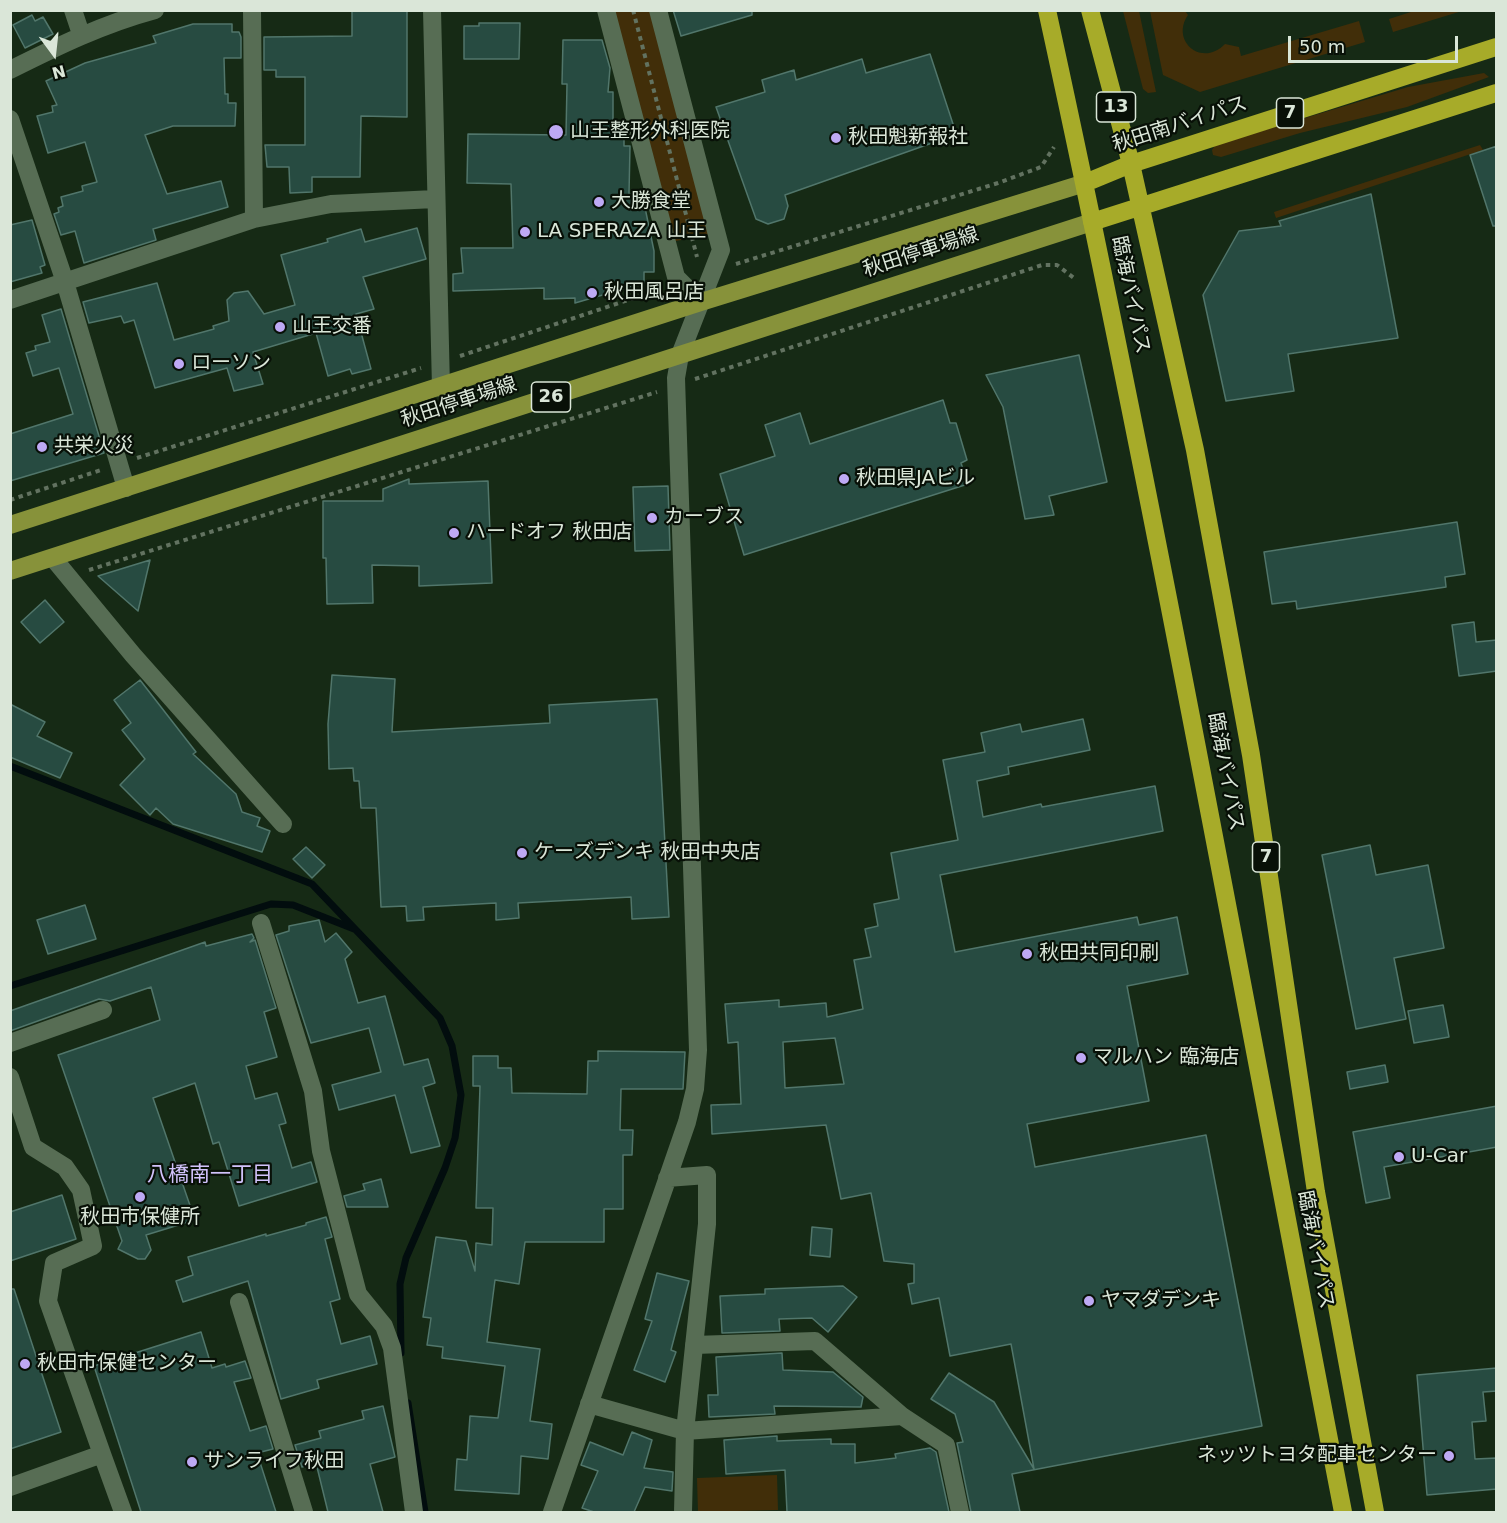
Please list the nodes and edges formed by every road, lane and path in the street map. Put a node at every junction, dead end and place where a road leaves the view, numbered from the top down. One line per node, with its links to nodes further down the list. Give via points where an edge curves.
1 (74, 10): 10 (street)
2 (154, 10): 10 (street)
3 (252, 10): 20 (street)
4 (432, 10): 18 (street)
5 (606, 10): 25 (street, via 676,277)
6 (633, 10): 22 (path, via 701,275)
7 (658, 10): 22 (street, via 721,250)
8 (1047, 10): 17 (highway, 13)
9 (1090, 10): 16 (highway, 13)
10 (81, 34): 12 (street)
11 (1497, 47): 16 (highway, 秋田南バイパス / 7)
12 (10, 70)
13 (1497, 93): 19 (highway, 7)
14 (10, 119): 24 (street)
15 (1054, 147): 22 (path, via 1041,167 998,183)
16 (1131, 164): 17 (highway, 秋田南バイパス / 7); 19 (highway, 13)
17 (1085, 183): 21 (highway, 臨海バイパス / 13); 27 (main road, 秋田停車場線 / 26)
18 (435, 199): 20 (street, via 331,204); 29 (street)
19 (1140, 205): 21 (highway, 7); 59 (highway, 臨海バイパス / 7, via 1195,450 1248,743 1316,1192)
20 (254, 219): 24 (street)
21 (1092, 222): 28 (main road, 秋田停車場線 / 26); 58 (highway, 臨海バイパス, via 1181,662)
22 (713, 271): 27 (street)
23 (1074, 278): 30 (path, via 1057,265 1042,265)
24 (66, 282): 26 (street); 32 (street)
25 (682, 282): 27 (street); 29 (path)
26 (10, 300)
27 (701, 302): 28 (street); 31 (main road, 秋田停車場線 / 26)
28 (680, 355): 30 (street); 36 (main road, 秋田停車場線 / 26)
29 (440, 363): 31 (street); 32 (path)
30 (676, 386): 38 (path); 44 (street, via 698,1050 695,1089)
31 (441, 388): 33 (main road, 秋田停車場線 / 26)
32 (119, 464): 33 (street); 34 (path)
33 (126, 488): 35 (main road, 秋田停車場線 / 26)
34 (10, 500)
35 (10, 525)
36 (52, 558): 37 (main road, 秋田停車場線 / 26); 38 (street)
37 (10, 572)
38 (68, 576): 39 (street)
39 (283, 824)
40 (261, 922): 54 (street, via 313,1091 321,1151 358,1294 384,1326 392,1347)
41 (103, 1010): 42 (street)
42 (10, 1043)
43 (10, 1077): 50 (street, via 33,1147 65,1167 81,1190 93,1246 54,1263 48,1301)
44 (667, 1178): 46 (street, via 707,1175 707,1224); 47 (street)
45 (239, 1302): 53 (street)
46 (694, 1345): 48 (street, via 815,1341); 49 (street)
47 (589, 1404): 49 (street); 55 (street)
48 (903, 1416): 49 (street); 57 (street, via 946,1445)
49 (685, 1431): 56 (street)
50 (102, 1454): 51 (street); 52 (street)
51 (10, 1487)
52 (123, 1512)
53 (304, 1512)
54 (414, 1512)
55 (552, 1512)
56 (683, 1512)
57 (960, 1512)
58 (1343, 1512)
59 (1375, 1512)

